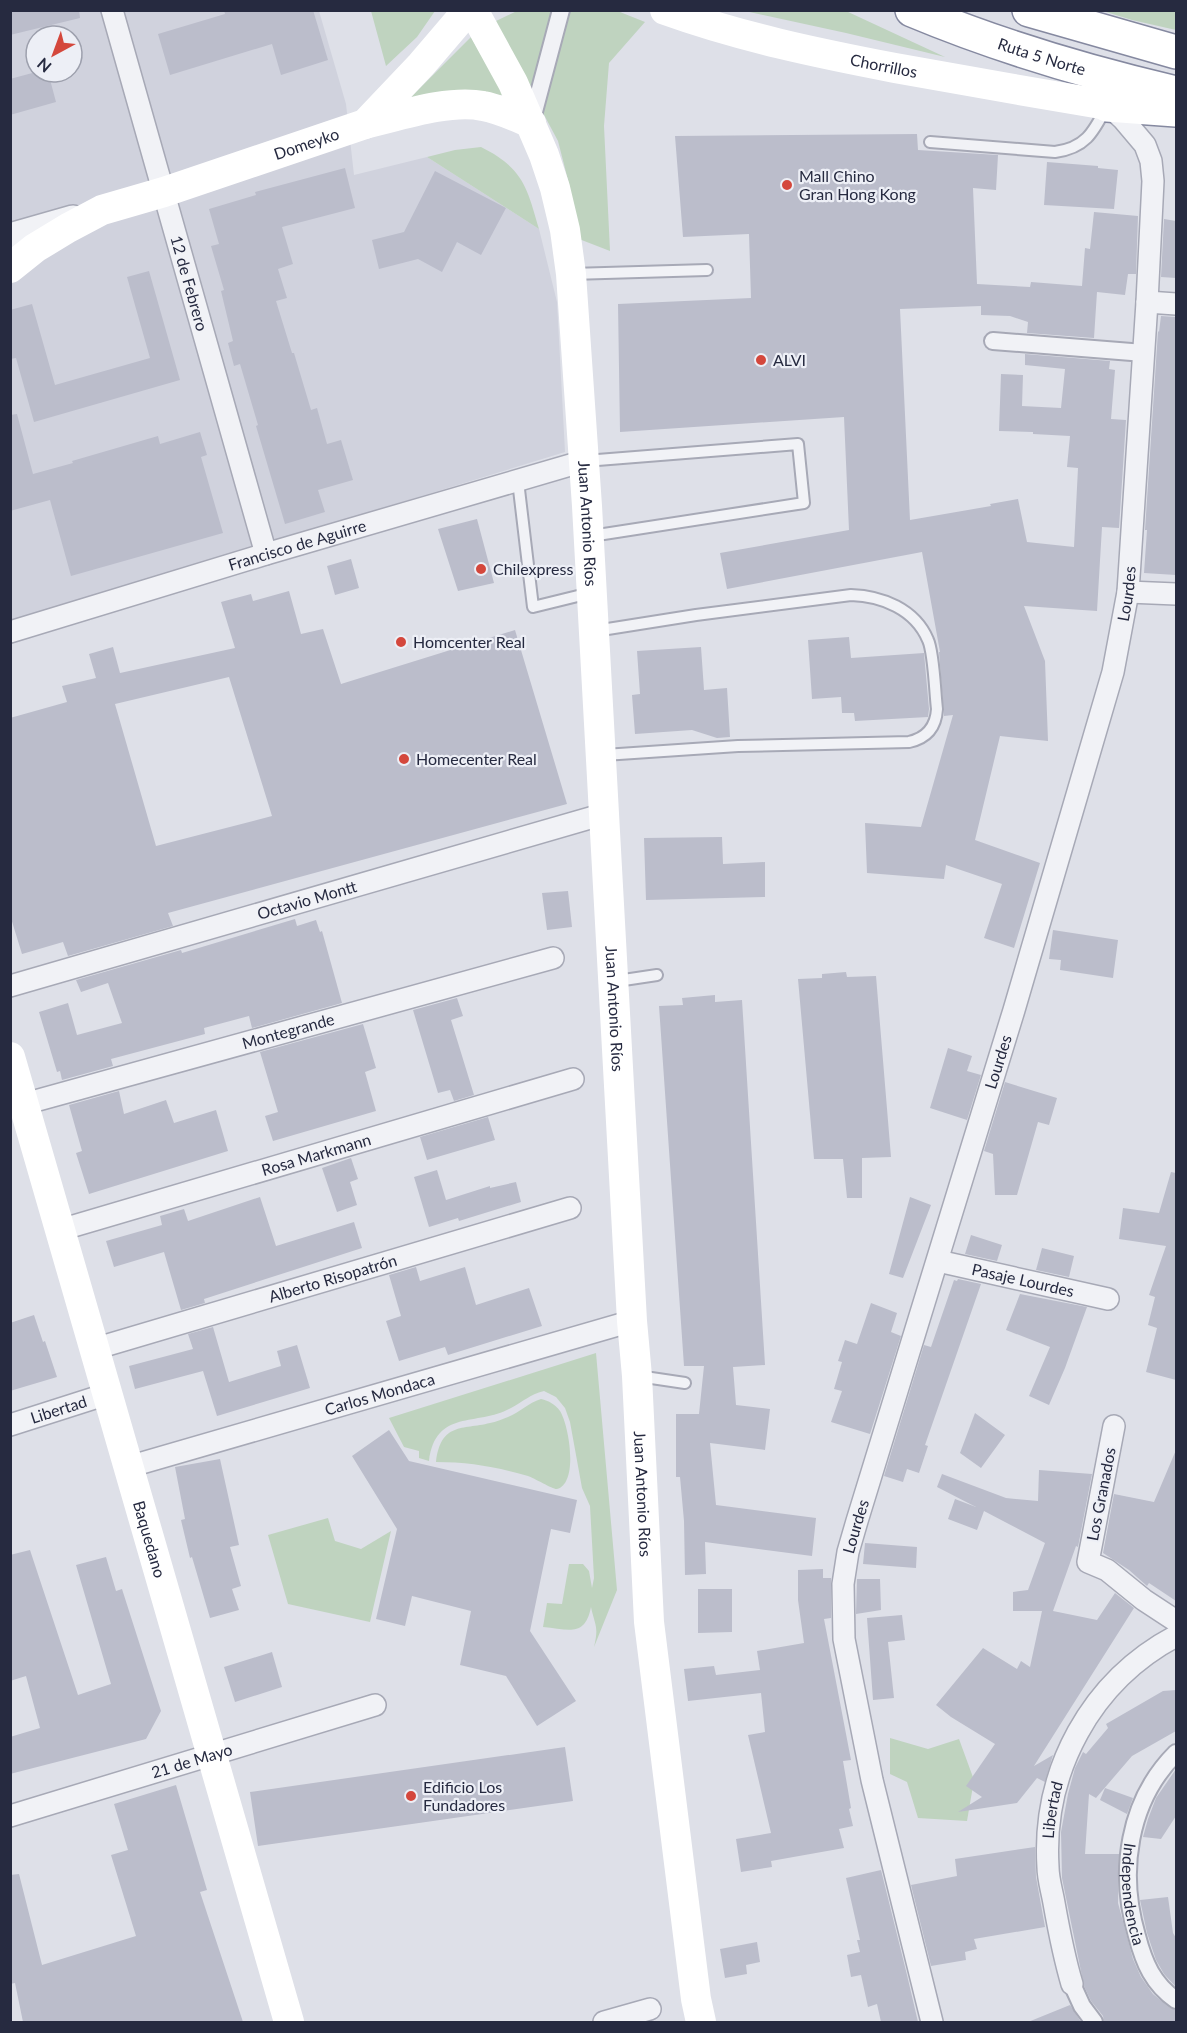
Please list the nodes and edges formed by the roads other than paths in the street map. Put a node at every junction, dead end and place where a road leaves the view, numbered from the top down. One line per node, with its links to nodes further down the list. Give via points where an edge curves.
1 (112, 10): 15 (street, 12 de Febrero)
2 (468, 10): 13 (main road, Domeyko, via 421,66)
3 (473, 10): 12 (main road, Juan Antonio Ríos)
4 (561, 10): 12 (street)
5 (665, 10): 10 (main road, Chorrillos, via 729,32 796,48)
6 (912, 10): 9 (highway, Ruta 5 Norte, via 1017,50)
7 (1029, 10): 8 (highway)
8 (1176, 52)
9 (1176, 93)
10 (1107, 105): 11 (highway); 14 (lane, via 1087,139 1064,151); 21 (street, Lourdes, via 1136,133 1151,161)
11 (1176, 110)
12 (531, 123): 13 (main road, via 467,104); 20 (main road, Juan Antonio Ríos, via 555,188)
13 (364, 124): 15 (main road, Domeyko)
14 (930, 142)
15 (164, 192): 16 (main road, Domeyko); 28 (street, 12 de Febrero)
16 (102, 210): 17 (street, Domeyko); 18 (main road, Domeyko, via 35,248)
17 (10, 237)
18 (10, 268)
19 (707, 270): 20 (lane)
20 (571, 274): 25 (main road, Juan Antonio Ríos)
21 (1147, 302): 22 (street); 24 (street, Lourdes)
22 (1176, 304)
23 (993, 341): 24 (street)
24 (1144, 353): 30 (street, Lourdes)
25 (584, 461): 26 (street, Francisco de Aguirre); 27 (main road, Juan Antonio Ríos); 27 (lane, via 798,444 804,503)
26 (518, 482): 28 (street, Francisco de Aguirre); 29 (lane, via 533,607)
27 (589, 537): 29 (main road, Juan Antonio Ríos)
28 (266, 554): 32 (street, Francisco de Aguirre)
29 (592, 592): 33 (main road, Juan Antonio Ríos)
30 (1128, 592): 31 (street); 45 (street, Lourdes, via 1113,672)
31 (1176, 594)
32 (10, 632)
33 (594, 632): 34 (main road, Juan Antonio Ríos); 34 (lane, via 696,615 869,596 902,610 922,629 929,641 937,709 928,733 909,742 738,746)
34 (601, 755): 35 (main road, Juan Antonio Ríos)
35 (604, 814): 38 (main road, Juan Antonio Ríos); 39 (street, Octavio Montt)
36 (553, 958): 42 (street, Montegrande)
37 (657, 975): 38 (lane)
38 (613, 981): 47 (main road, Juan Antonio Ríos)
39 (10, 986)
40 (10, 1057): 42 (main road, Baquedano)
41 (573, 1079): 44 (street, Rosa Markmann)
42 (24, 1104): 44 (main road, Baquedano)
43 (570, 1208): 48 (street, Alberto Risopatrón)
44 (60, 1230): 48 (main road, Baquedano)
45 (938, 1261): 46 (street, Pasaje Lourdes); 67 (street, Lourdes, via 849,1552 843,1584 844,1639 872,1780)
46 (1108, 1299)
47 (632, 1321): 49 (main road, Juan Antonio Ríos); 54 (street, Carlos Mondaca)
48 (94, 1350): 51 (main road, Baquedano)
49 (637, 1376): 50 (lane); 66 (main road, Juan Antonio Ríos, via 649,1622)
50 (685, 1383)
51 (108, 1394): 52 (street, Libertad); 54 (main road, Baquedano)
52 (10, 1425)
53 (1114, 1426): 55 (street, Los Granados, via 1088,1562 1107,1570)
54 (128, 1467): 59 (main road, Baquedano)
55 (1176, 1621)
56 (1176, 1636): 61 (street, Libertad, via 1145,1656 1106,1690 1076,1734 1055,1786 1049,1814 1048,1869 1061,1947)
57 (375, 1705): 59 (street, 21 de Mayo)
58 (1176, 1753): 62 (street, Independencia, via 1156,1777 1134,1824 1127,1881 1142,1958 1157,1984)
59 (212, 1756): 60 (street, 21 de Mayo); 64 (main road, Baquedano)
60 (10, 1816)
61 (1072, 1984): 68 (street, Libertad)
62 (1176, 2000)
63 (650, 2009): 65 (street)
64 (289, 2022)
65 (604, 2022)
66 (701, 2022)
67 (932, 2022)
68 (1094, 2022)

